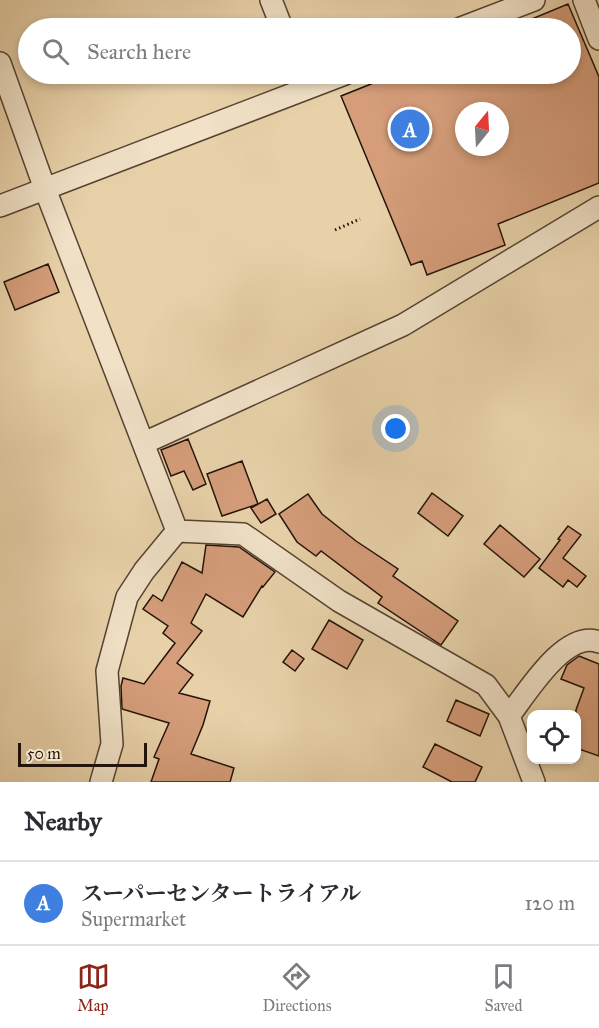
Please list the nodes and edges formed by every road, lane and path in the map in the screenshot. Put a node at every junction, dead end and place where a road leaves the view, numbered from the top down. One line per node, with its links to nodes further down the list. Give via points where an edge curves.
1 (271, 0): 4 (street)
2 (534, 0): 5 (street)
3 (584, 0): 6 (street)
4 (278, 18)
5 (487, 18)
6 (599, 39)
7 (0, 63): 9 (street)
8 (296, 84): 9 (street)
9 (45, 189): 10 (street); 14 (street)
10 (0, 206)
11 (599, 207): 14 (street, via 403,325)
12 (360, 219): 13 (path)
13 (335, 230)
14 (144, 443): 15 (street)
15 (177, 531): 17 (street, via 243,534 339,601 486,685); 18 (street, via 127,597 107,671 112,744)
16 (599, 642): 17 (street, via 593,639 574,644 555,656)
17 (509, 716): 19 (street)
18 (101, 782)
19 (534, 782)

